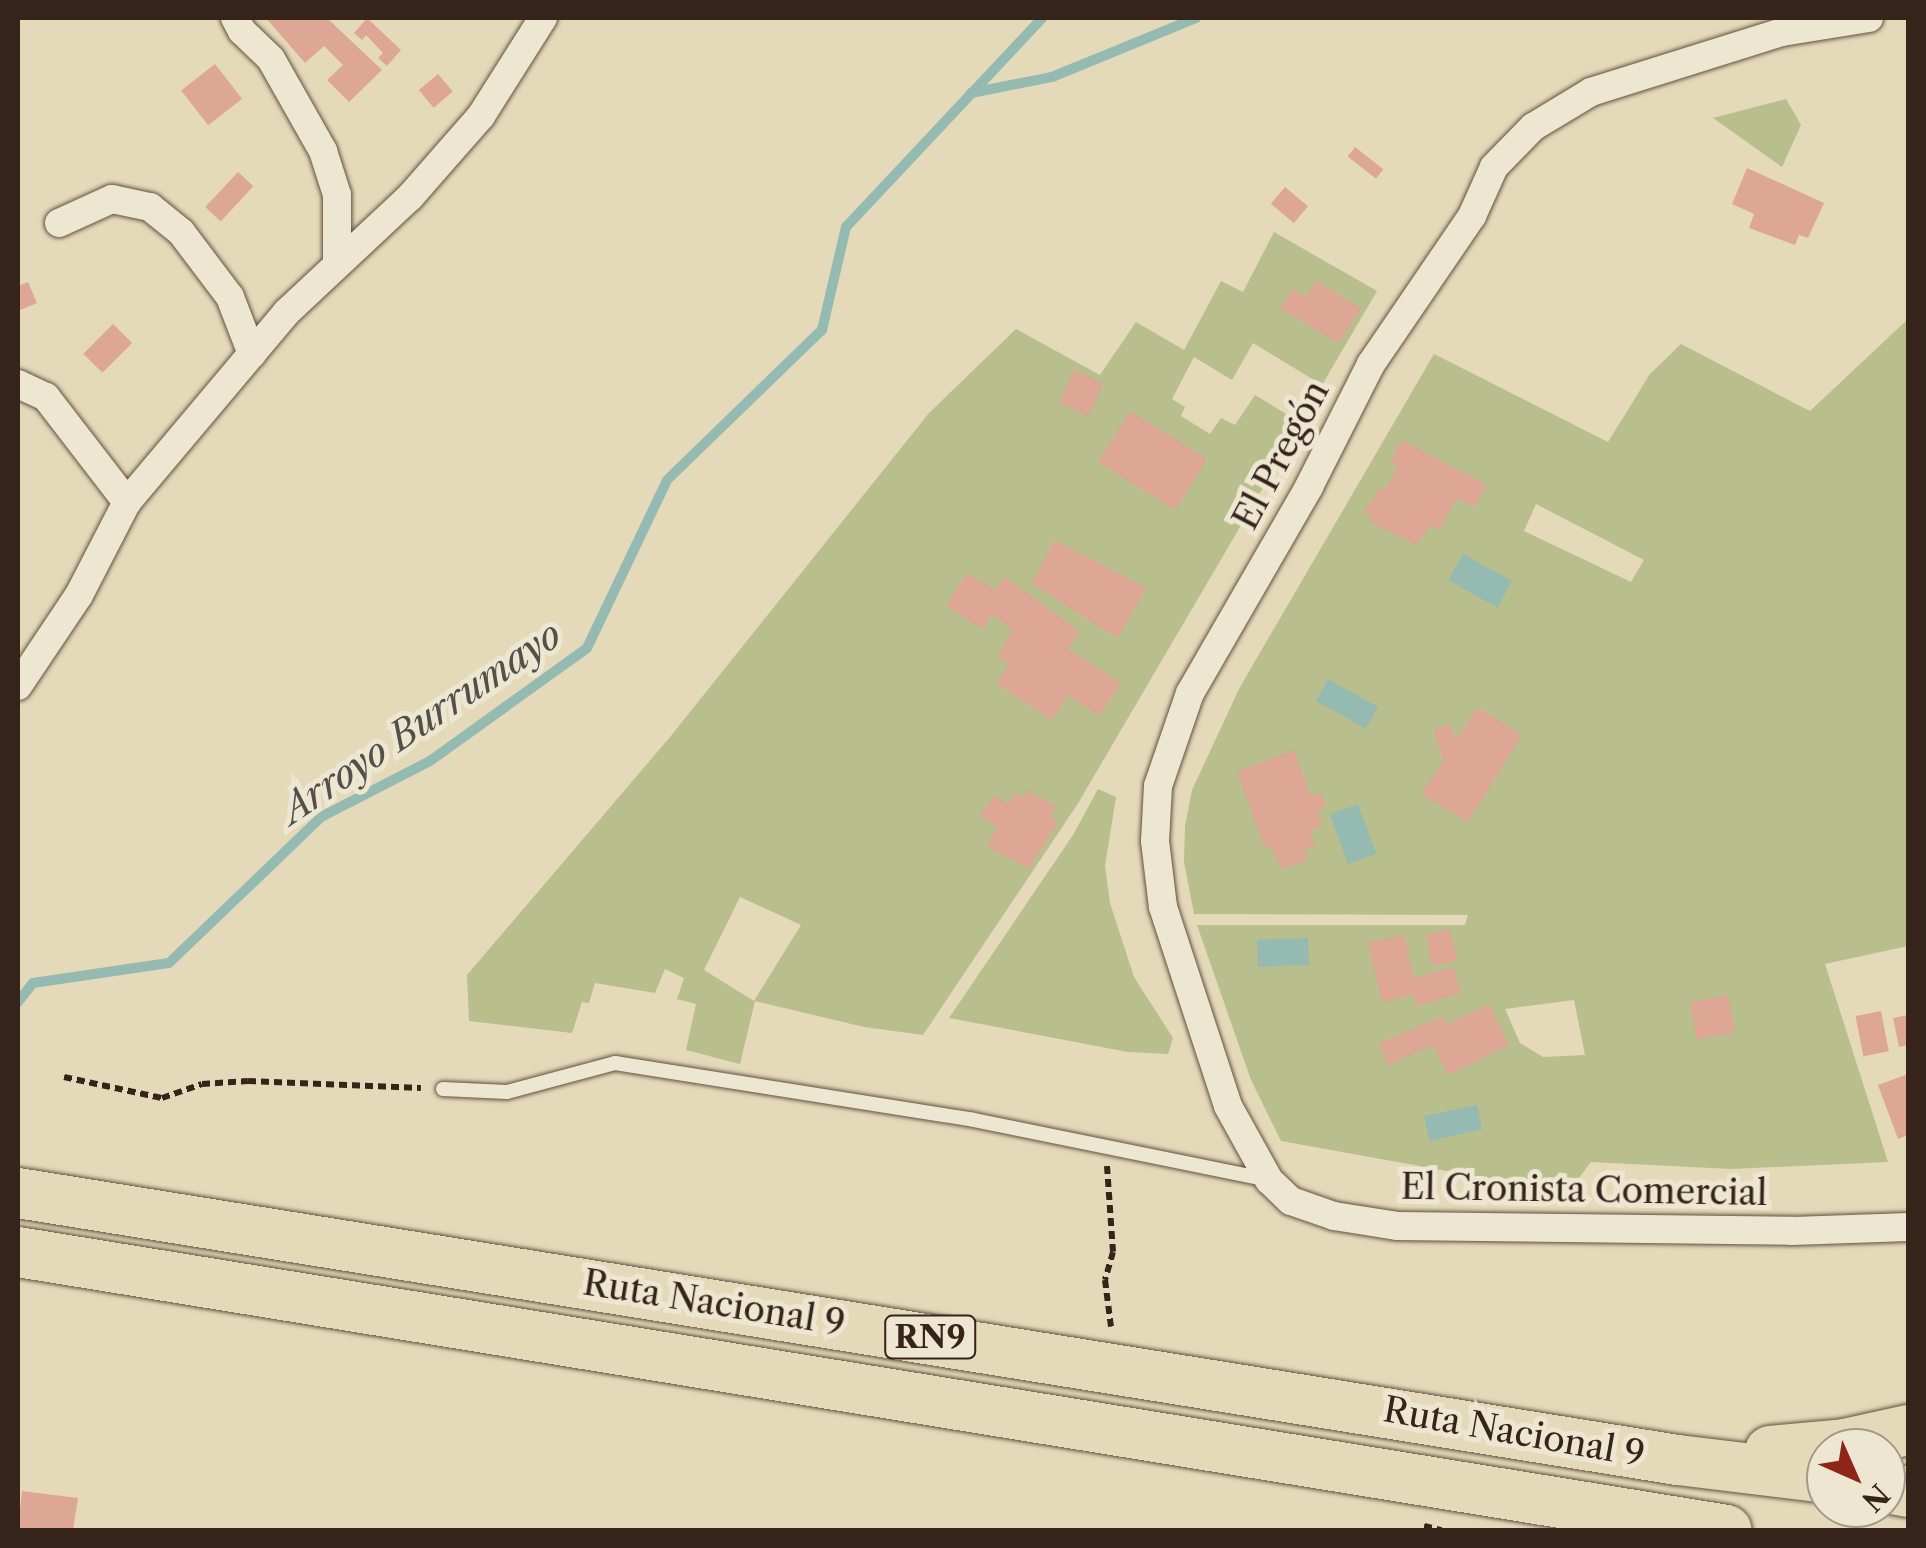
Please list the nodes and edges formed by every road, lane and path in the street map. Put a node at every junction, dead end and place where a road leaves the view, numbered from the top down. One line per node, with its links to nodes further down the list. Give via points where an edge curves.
1 (236, 18): 5 (street, via 270,59 323,150 337,196)
2 (543, 18): 5 (street, via 481,116 410,197)
3 (1868, 18): 13 (street, El Pregón, via 1782,32 1639,76 1591,92 1533,127 1494,167 1472,216 1372,364 1310,487 1190,693 1158,786 1155,842 1163,907 1228,1106)
4 (59, 223): 6 (street, via 112,199 150,206 181,232 230,298)
5 (337, 264): 6 (street)
6 (252, 354): 8 (street)
7 (18, 384): 8 (street, via 46,397)
8 (127, 502): 9 (street, via 80,595)
9 (18, 686)
10 (64, 1077): 11 (path, via 162,1098 202,1084 248,1081)
11 (443, 1089): 12 (lane, via 508,1092 615,1063)
12 (1104, 1144): 13 (lane); 17 (path, via 1114,1252 1105,1280 1107,1308)
13 (1269, 1180): 15 (street, El Cronista Comercial, via 1291,1200 1334,1216 1398,1226)
14 (26, 1194): 17 (highway, Ruta Nacional 9 / RN9)
15 (1908, 1227)
16 (26, 1252): 21 (highway, Ruta Nacional 9 / RN9)
17 (1120, 1367): 19 (highway, Ruta Nacional 9 / RN9)
18 (1908, 1430): 19 (highway, via 1845,1444)
19 (1678, 1460): 20 (highway, Ruta Nacional 9 / RN9)
20 (1806, 1476)
21 (1402, 1478): 22 (highway, via 1446,1502); 23 (highway, Ruta Nacional 9 / RN9)
22 (1553, 1530)
23 (1726, 1530)

